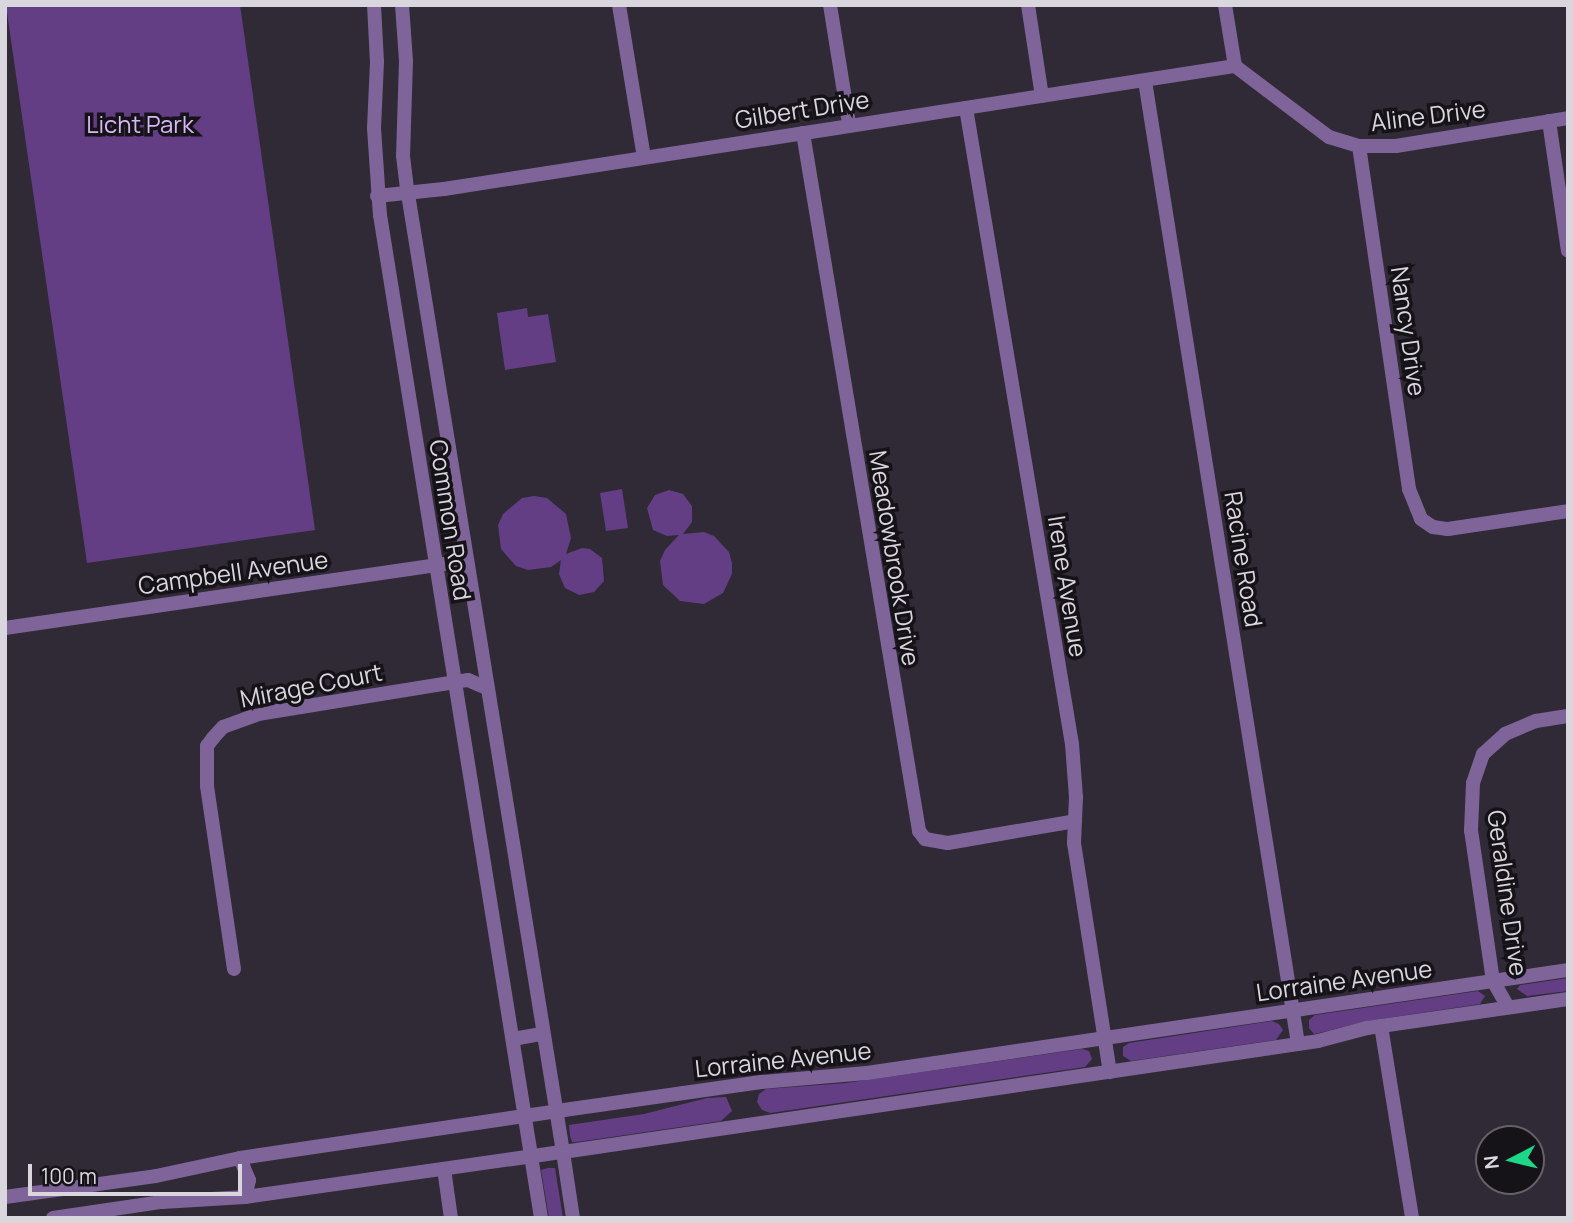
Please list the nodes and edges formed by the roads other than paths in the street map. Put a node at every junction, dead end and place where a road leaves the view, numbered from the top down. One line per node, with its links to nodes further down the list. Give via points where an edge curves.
1 (374, 5): 18 (street, Common Road)
2 (402, 5): 17 (street, Common Road, via 406,61 403,156)
3 (619, 5): 16 (street)
4 (830, 5): 13 (street)
5 (1028, 5): 9 (street)
6 (1225, 5): 7 (street)
7 (1235, 65): 8 (street, Gilbert Drive); 15 (street, Aline Drive, via 1329,137)
8 (1145, 81): 9 (street, Gilbert Drive); 33 (street, Racine Road)
9 (1042, 96): 10 (street, Gilbert Drive)
10 (966, 108): 13 (street, Gilbert Drive); 27 (street, Irene Avenue, via 1072,744)
11 (1568, 118): 12 (street, Aline Drive)
12 (1549, 121): 15 (street, Aline Drive, via 1396,146); 19 (street)
13 (849, 124): 14 (street, Gilbert Drive)
14 (803, 132): 16 (street, Gilbert Drive); 27 (street, Meadowbrook Drive, via 919,831 925,839 948,843)
15 (1359, 146): 20 (street, Nancy Drive, via 1409,489 1420,519 1448,529)
16 (644, 157): 17 (street, Gilbert Drive)
17 (408, 194): 18 (street, Gilbert Drive); 21 (street, Common Road)
18 (377, 196): 22 (street, Common Road)
19 (1568, 251)
20 (1568, 511)
21 (467, 561): 22 (street, Campbell Avenue); 25 (street, Common Road)
22 (436, 566): 23 (street, Campbell Avenue); 24 (street, Common Road)
23 (5, 628)
24 (453, 683): 25 (street, Mirage Court, via 468,680); 28 (street, Mirage Court, via 258,713 223,727 213,738 207,746 207,786); 37 (street, Common Road)
25 (487, 688): 35 (street, Common Road)
26 (1568, 716): 30 (street, Geraldine Drive, via 1522,725 1499,738 1483,754 1473,783 1471,831)
27 (1074, 821): 36 (street, Irene Avenue)
28 (234, 969)
29 (1568, 970): 30 (street, Lorraine Avenue)
30 (1493, 981): 32 (street, Geraldine Drive); 33 (street, Lorraine Avenue)
31 (1568, 999): 32 (street, Lorraine Avenue)
32 (1508, 1007): 34 (street, Lorraine Avenue)
33 (1293, 1010): 36 (street, Lorraine Avenue); 38 (street, Racine Road)
34 (1381, 1026): 38 (street, Lorraine Avenue); 53 (street)
35 (542, 1034): 37 (street); 40 (street, Common Road)
36 (1105, 1038): 39 (street, Irene Avenue); 40 (street, Lorraine Avenue)
37 (513, 1039): 41 (street, Common Road)
38 (1298, 1044): 39 (street, Lorraine Avenue)
39 (1110, 1072): 42 (street, Lorraine Avenue)
40 (557, 1111): 41 (street, Lorraine Avenue); 42 (street, Common Road)
41 (524, 1116): 43 (street, Common Road); 44 (street, Lorraine Avenue)
42 (563, 1152): 43 (street, Lorraine Avenue); 52 (street, Common Road)
43 (530, 1156): 45 (street, Lorraine Avenue); 51 (street, Common Road)
44 (240, 1158): 46 (street, Lorraine Avenue, via 156,1176); 47 (street, via 249,1180)
45 (444, 1169): 47 (street, Lorraine Avenue); 50 (street)
46 (5, 1198)
47 (245, 1198): 48 (street, Lorraine Avenue)
48 (137, 1212): 49 (street, Lorraine Avenue)
49 (53, 1218)
50 (451, 1218)
51 (541, 1218)
52 (573, 1218)
53 (1412, 1218)

